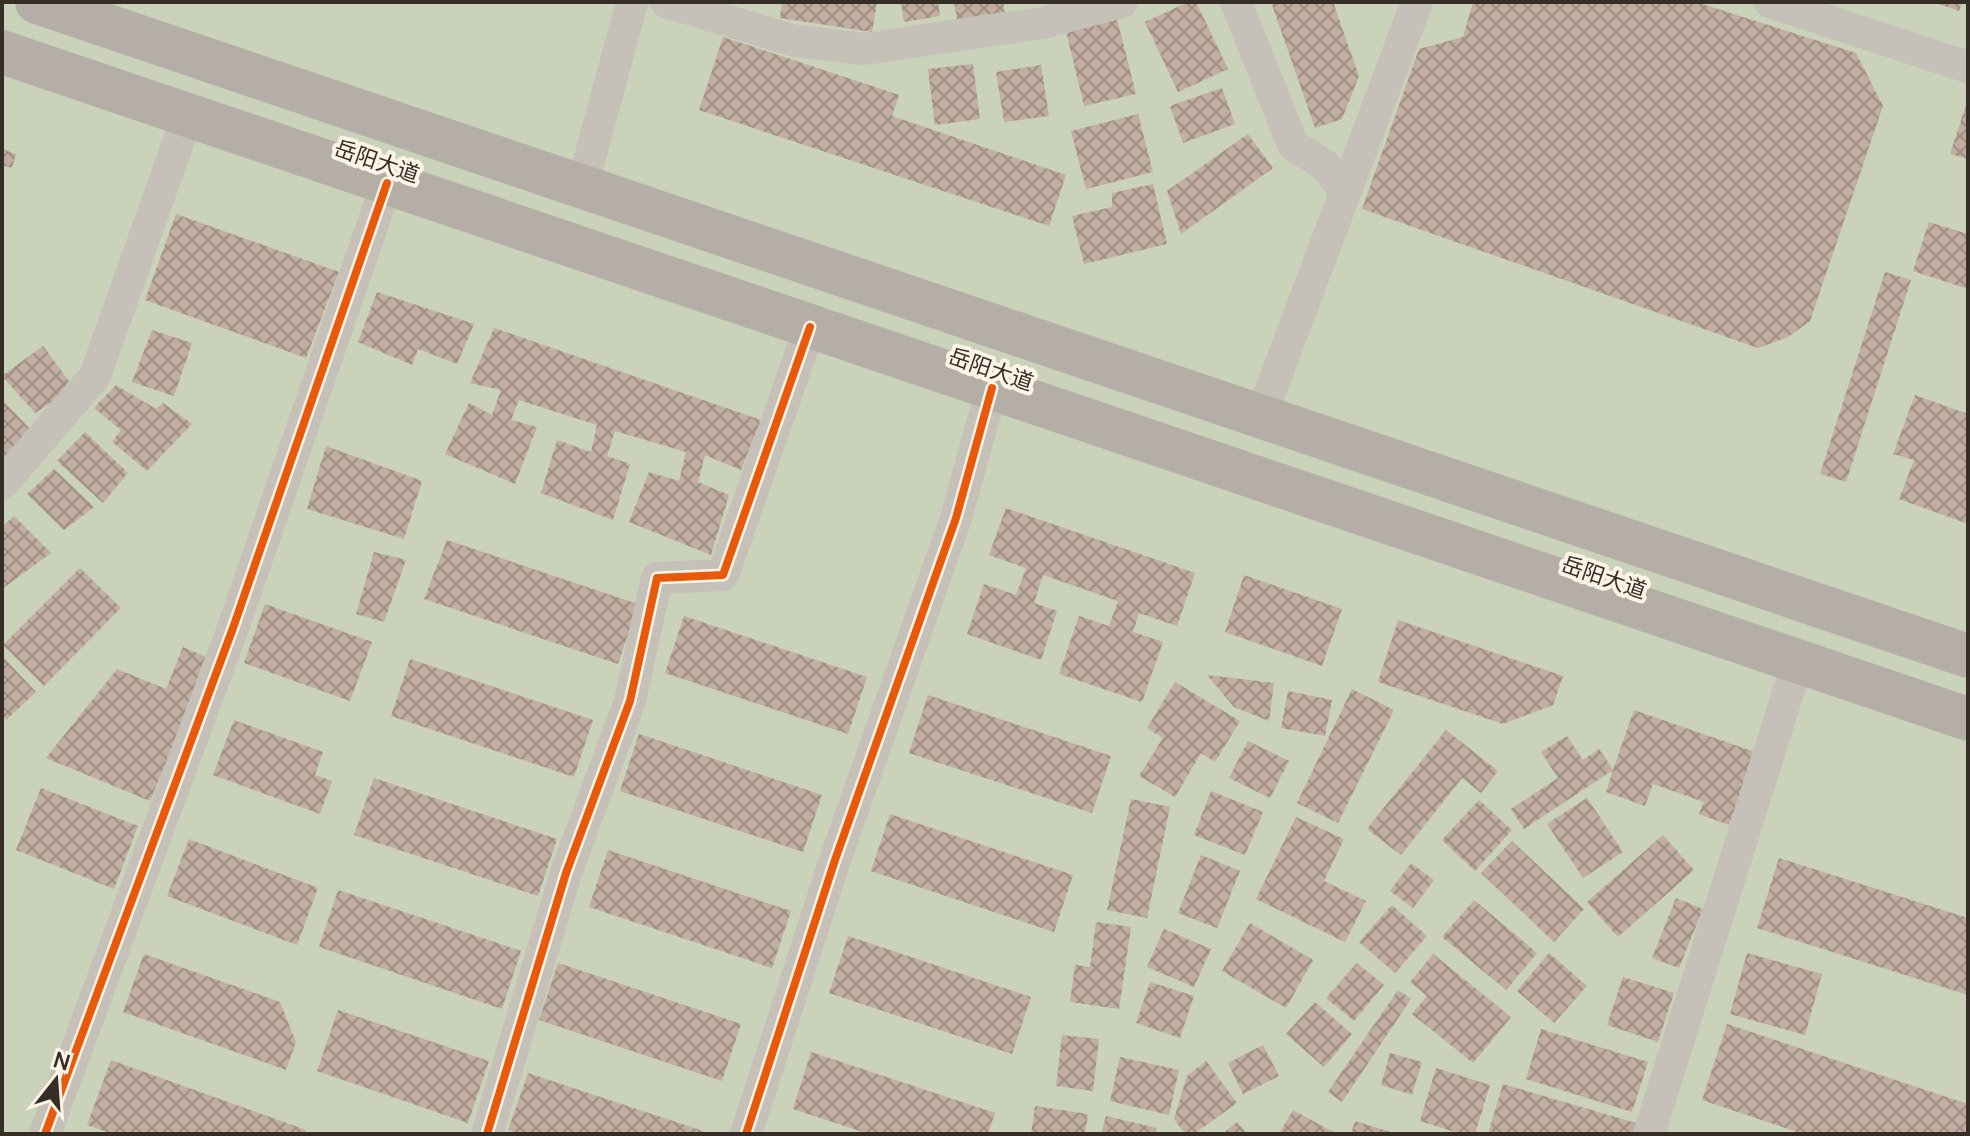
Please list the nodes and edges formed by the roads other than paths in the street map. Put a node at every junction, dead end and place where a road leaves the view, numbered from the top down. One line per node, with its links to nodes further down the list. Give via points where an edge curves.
1 (37, 2): 12 (main road, 岳阳大道)
2 (632, 2): 12 (street)
3 (666, 2): 4 (street, via 795,41 864,49 1042,23)
4 (1122, 2)
5 (1236, 2): 13 (street, via 1293,145 1326,166)
6 (1417, 2): 13 (street)
7 (1770, 2): 9 (street)
8 (2, 52): 10 (main road, 岳阳大道)
9 (1968, 67)
10 (188, 115): 11 (main road, 岳阳大道); 17 (street, via 95,376)
11 (387, 183): 14 (main road, 岳阳大道); 21 (street, via 233,628)
12 (582, 187): 16 (main road, 岳阳大道)
13 (1344, 190): 16 (street)
14 (810, 327): 15 (main road, 岳阳大道); 22 (street, via 723,575 657,578 630,701 566,873)
15 (992, 388): 19 (main road, 岳阳大道); 23 (street, via 956,518 835,860)
16 (1261, 416): 18 (main road, 岳阳大道)
17 (2, 484)
18 (1968, 656)
19 (1798, 661): 20 (main road, 岳阳大道); 24 (street)
20 (1968, 719)
21 (45, 1134)
22 (487, 1134)
23 (746, 1134)
24 (1649, 1134)

